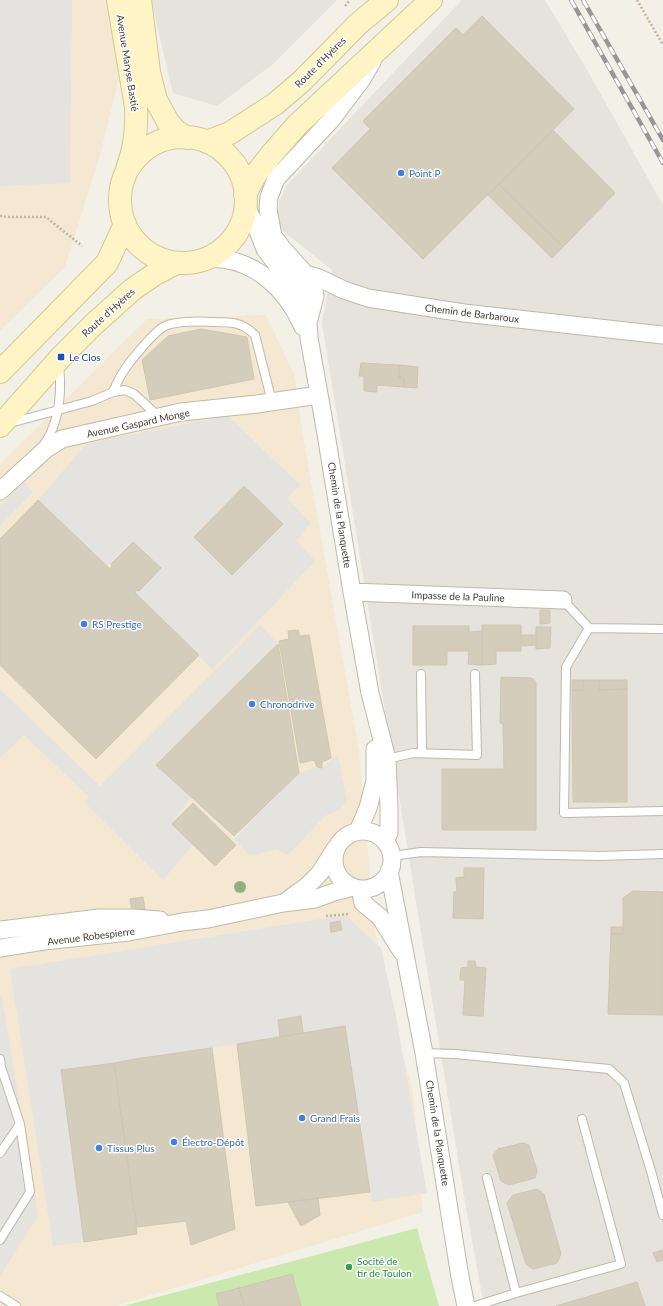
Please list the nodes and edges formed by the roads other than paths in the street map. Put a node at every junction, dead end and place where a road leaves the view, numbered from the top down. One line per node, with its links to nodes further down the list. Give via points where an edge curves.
1 (118, 0): 10 (main road, Avenue Maryse Bastié, via 134,87 137,121 135,142)
2 (140, 0): 9 (main road, Avenue Maryse Bastié, via 149,72 156,100 168,122 176,130)
3 (379, 0): 7 (main road)
4 (386, 0): 7 (main road, Route d'Hyères)
5 (428, 0): 8 (main road)
6 (431, 0): 8 (main road)
7 (358, 24): 9 (main road, Route d'Hyères, via 302,81 275,104 230,133)
8 (386, 43): 11 (main road, via 297,125 256,174); 15 (street, via 331,120 282,172 272,187 268,209 273,236 282,250)
9 (197, 140): 10 (main road, via 172,138 158,143 134,160); 11 (main road, via 221,151 233,163 241,177)
10 (126, 173): 12 (main road, via 120,198)
11 (245, 196): 13 (main road, via 241,224 235,236 216,254); 16 (street, Chemin de la Planquette, via 249,213 265,249)
12 (124, 224): 14 (main road, via 133,239 145,251 160,259); 20 (main road, via 107,263)
13 (205, 259): 14 (main road); 17 (street, Chemin de la Planquette, via 242,263 256,270 281,293)
14 (176, 263): 19 (main road, Route d'Hyères, via 133,289)
15 (305, 274): 16 (street, Chemin de Barbaroux); 17 (street, via 313,286 315,296); 18 (street, Chemin de Barbaroux, via 368,298)
16 (286, 275): 17 (street, Chemin de la Planquette, via 306,308)
17 (308, 330): 22 (street, Chemin de la Planquette)
18 (663, 335)
19 (58, 360): 24 (lane); 26 (main road, Route d'Hyères)
20 (0, 372)
21 (113, 392): 23 (lane, via 126,365 154,334 166,325 199,321 231,322 243,325 255,335); 24 (lane); 25 (lane, via 125,390 134,394)
22 (319, 395): 23 (street, Avenue Gaspard Monge); 29 (street, Chemin de la Planquette)
23 (272, 402): 25 (street, Avenue Gaspard Monge, via 181,412)
24 (59, 410): 26 (lane); 27 (lane, via 44,444)
25 (159, 417): 27 (street, Avenue Gaspard Monge, via 62,439)
26 (0, 426)
27 (32, 462): 28 (street, Avenue Gaspard Monge)
28 (0, 491)
29 (352, 592): 30 (street, Impasse de la Pauline); 35 (street, Chemin de la Planquette)
30 (563, 600): 31 (lane)
31 (589, 628): 32 (lane); 38 (lane, via 566,667 564,813)
32 (663, 629)
33 (421, 674): 36 (lane)
34 (475, 674): 36 (lane, via 477,755)
35 (370, 693): 37 (street, Chemin de la Planquette); 39 (street, Chemin de la Planquette, via 376,760 375,781 368,808)
36 (422, 753): 37 (lane)
37 (387, 759): 42 (street, Chemin de la Planquette)
38 (663, 811)
39 (358, 831): 40 (street, via 349,834); 42 (street, via 376,834)
40 (336, 846): 43 (street, via 334,866 338,875 344,882); 44 (street, Avenue Robespierre, via 307,886)
41 (663, 854): 42 (lane, via 600,856 421,852)
42 (389, 856): 43 (street, via 381,883); 48 (street, Chemin de la Planquette)
43 (357, 888): 44 (street, Avenue Robespierre, via 315,899); 48 (street, Chemin de la Planquette, via 363,903 380,917)
44 (283, 903): 45 (street, Avenue Robespierre)
45 (182, 922): 46 (street, Avenue Robespierre, via 99,918); 47 (street, Avenue Robespierre, via 129,932)
46 (0, 930)
47 (0, 948)
48 (407, 961): 49 (street, Chemin de la Planquette)
49 (424, 1053): 55 (lane, via 609,1069 624,1083); 60 (street, Chemin de la Planquette)
50 (0, 1065): 52 (lane)
51 (582, 1119): 57 (lane, via 621,1264)
52 (20, 1124): 53 (lane); 56 (lane, via 30,1192)
53 (0, 1153)
54 (487, 1178): 57 (lane)
55 (663, 1215)
56 (0, 1240)
57 (516, 1293): 61 (lane)
58 (0, 1296): 59 (lane)
59 (16, 1306)
60 (466, 1306)
61 (475, 1306)

